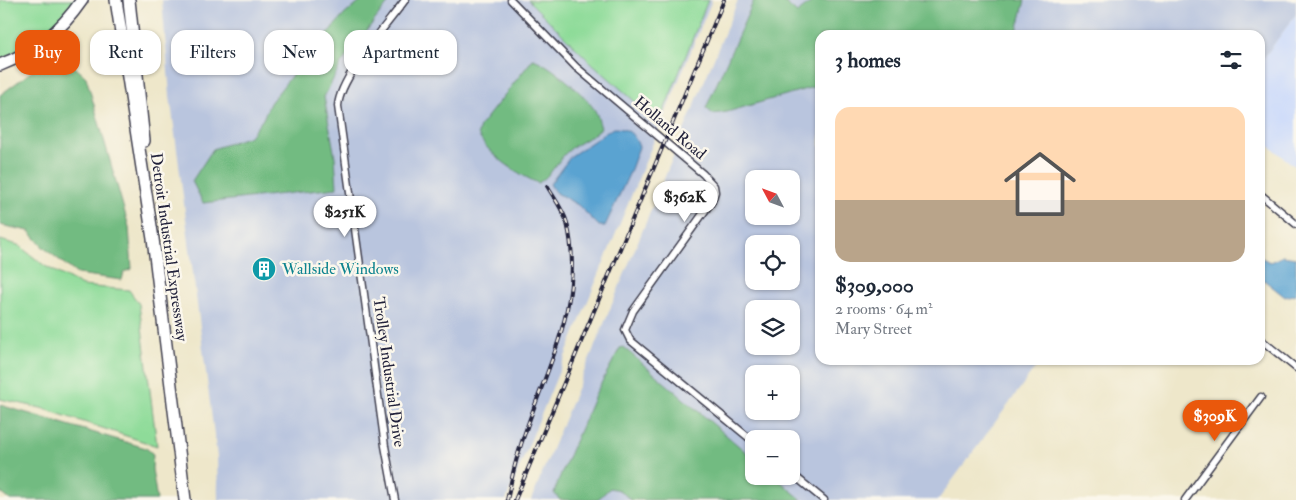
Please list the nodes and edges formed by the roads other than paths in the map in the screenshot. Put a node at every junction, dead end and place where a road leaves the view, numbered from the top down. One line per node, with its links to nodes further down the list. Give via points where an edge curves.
1 (82, 0): 6 (highway, via 45,41)
2 (116, 0): 7 (highway, Detroit Industrial Expressway)
3 (129, 0): 7 (highway, via 144,138)
4 (406, 0): 16 (street, Trolley Industrial Drive, via 348,78 338,106)
5 (511, 0): 13 (street, Holland Road, via 576,67 714,186 715,192 705,214 633,311 625,330 630,340)
6 (0, 64)
7 (141, 168): 15 (highway, Detroit Industrial Expressway)
8 (1265, 198): 9 (street)
9 (1296, 224)
10 (1265, 343): 11 (street)
11 (1296, 368)
12 (1262, 397): 18 (street)
13 (745, 435)
14 (800, 480): 17 (street)
15 (185, 500)
16 (395, 500)
17 (824, 500)
18 (1185, 500)

